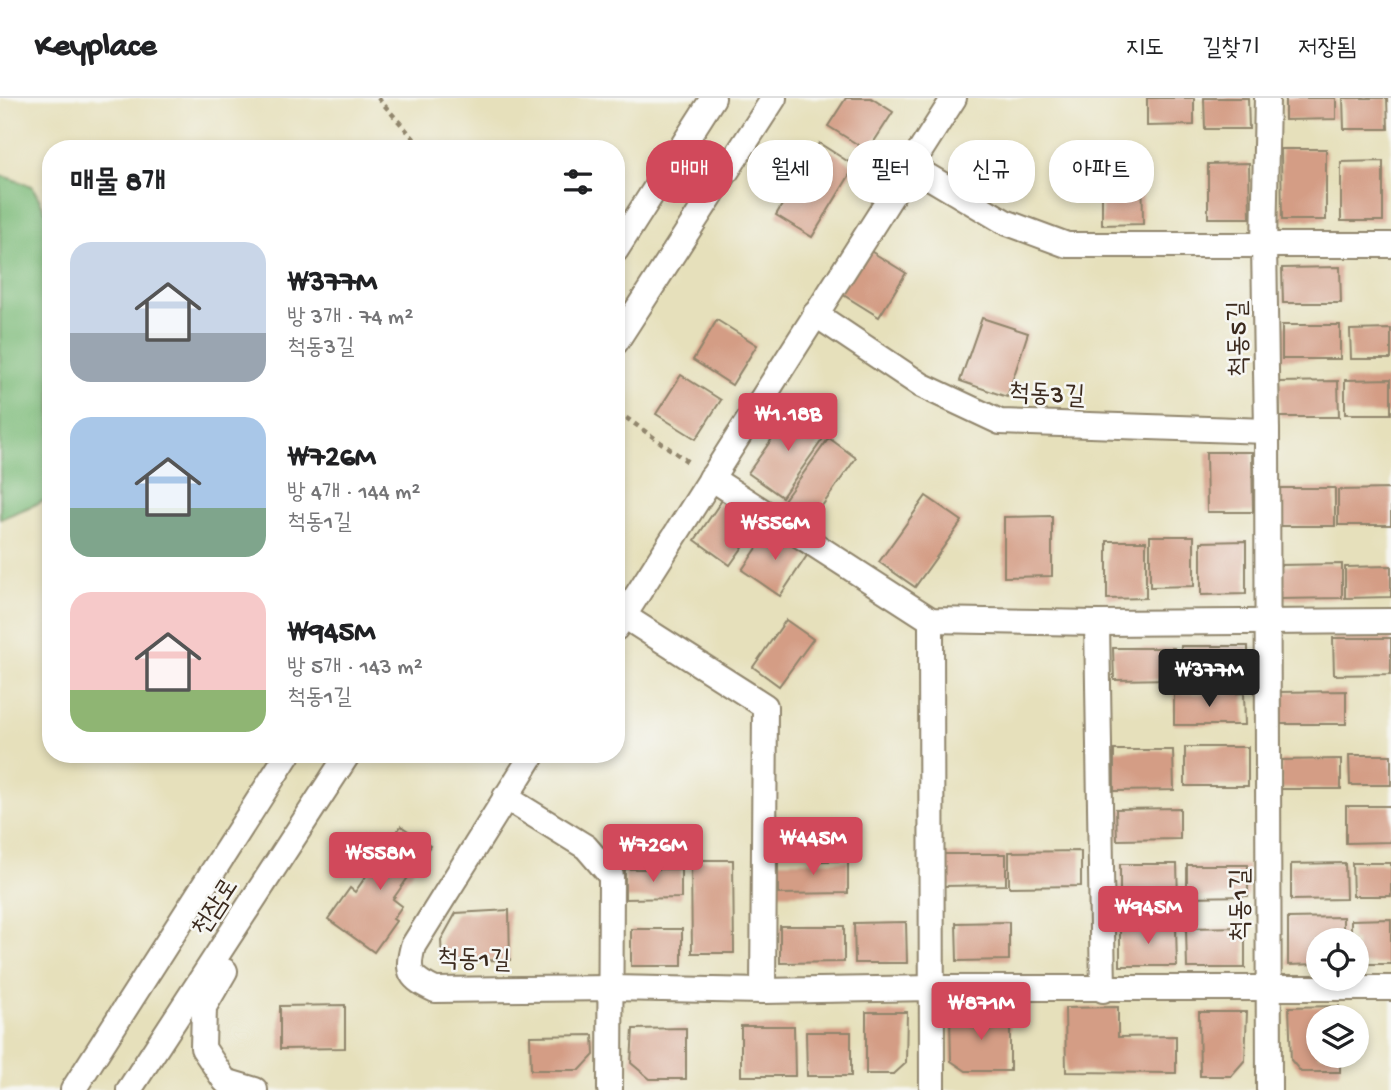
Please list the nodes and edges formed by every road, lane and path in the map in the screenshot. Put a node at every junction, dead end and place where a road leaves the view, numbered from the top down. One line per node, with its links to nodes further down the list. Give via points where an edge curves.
1 (378, 98): 6 (path)
2 (713, 98): 10 (street)
3 (774, 98): 14 (street)
4 (954, 98): 7 (street)
5 (1267, 98): 12 (street, 척동5길)
6 (415, 140)
7 (926, 140)
8 (934, 180): 12 (street, via 1005,222 1067,245)
9 (885, 203): 13 (street)
10 (625, 236)
11 (1391, 245): 12 (street)
12 (1264, 246): 16 (street, 척동5길)
13 (815, 314): 16 (street, 척동3길, via 920,385 1000,422); 17 (street)
14 (625, 328)
15 (625, 417): 17 (path)
16 (1267, 431): 20 (street)
17 (711, 478): 18 (street); 19 (street)
18 (625, 614)
19 (931, 620): 22 (street); 30 (street)
20 (1267, 621): 21 (street); 22 (street); 32 (street, 척동1길)
21 (1391, 621)
22 (1097, 623): 33 (street)
23 (625, 625): 34 (street, via 765,706)
24 (282, 763): 35 (street, 천잠로)
25 (342, 763): 28 (street, 천잠로)
26 (527, 763): 27 (street)
27 (505, 797): 29 (street, via 586,847 611,876); 29 (street, 척동1길, via 413,946 408,965 415,980 435,990)
28 (213, 961): 36 (street, 천잠로); 37 (street, via 225,971 204,1007 203,1048 225,1081)
29 (612, 988): 34 (street, 척동1길); 38 (street)
30 (933, 988): 33 (street, 척동1길); 34 (street, 척동1길); 39 (street)
31 (1391, 988): 32 (street, 척동1길)
32 (1268, 989): 33 (street, 척동1길); 40 (street)
33 (1103, 990)
34 (763, 991)
35 (77, 1089)
36 (129, 1090)
37 (255, 1090)
38 (610, 1090)
39 (932, 1090)
40 (1269, 1090)

